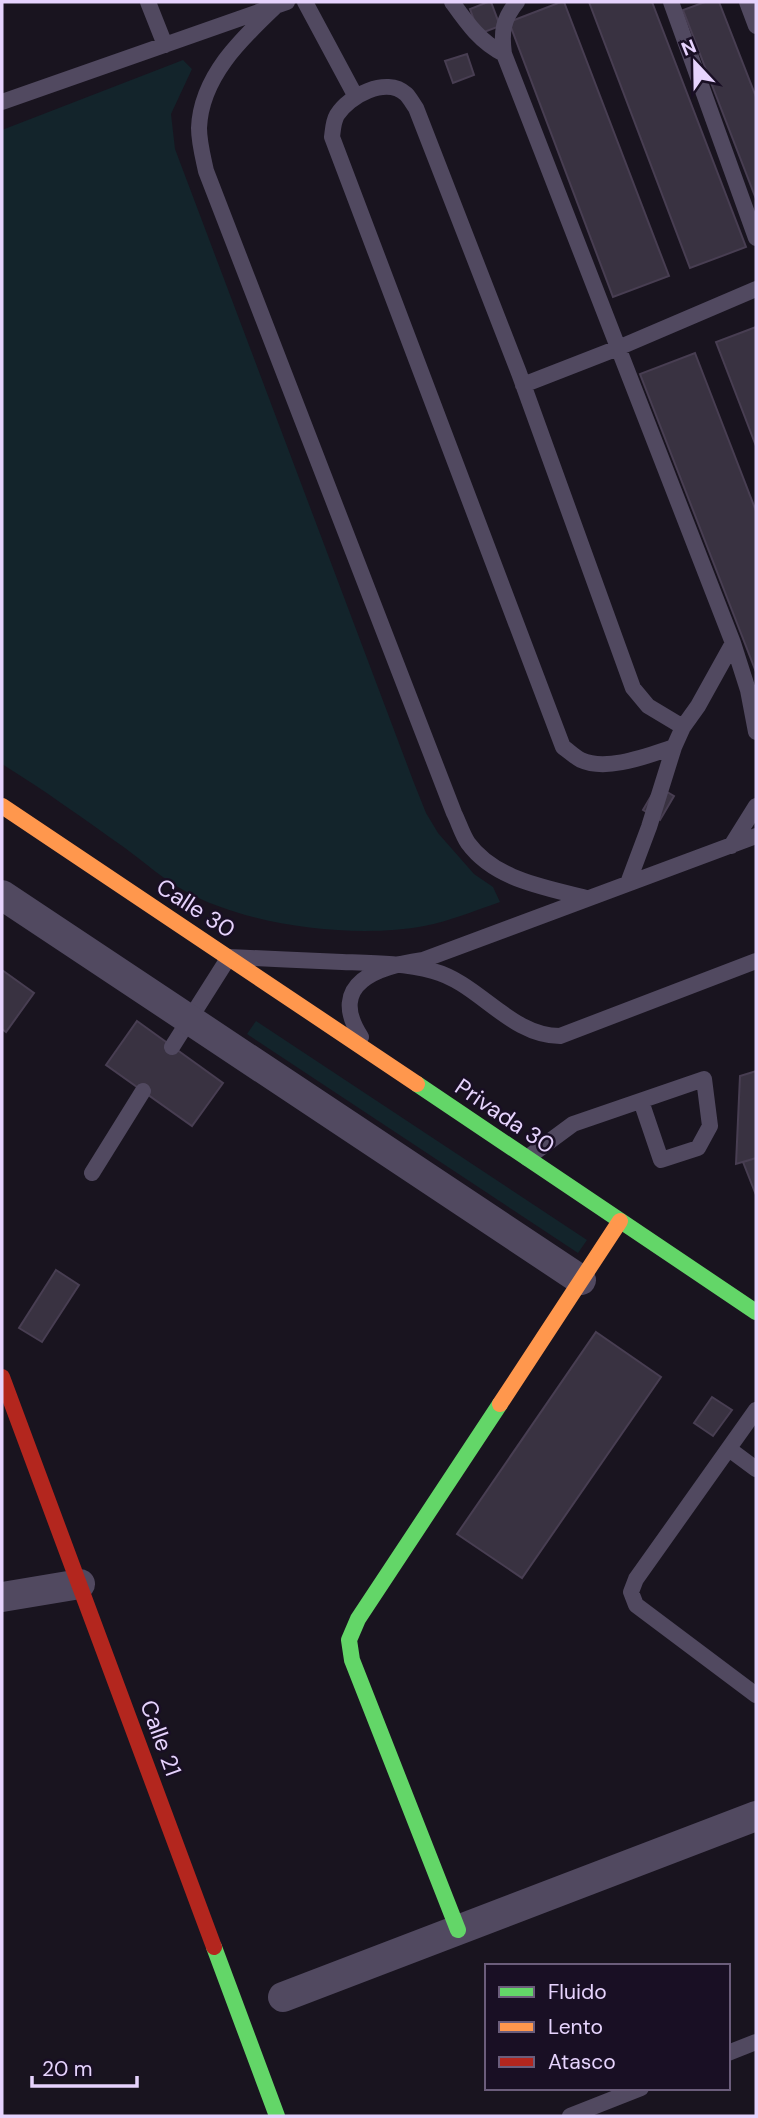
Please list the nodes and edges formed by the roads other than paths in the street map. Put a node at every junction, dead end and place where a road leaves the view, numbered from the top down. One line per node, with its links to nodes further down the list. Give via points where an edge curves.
1 (148, 2): 11 (lane)
2 (237, 2): 9 (lane)
3 (305, 2): 13 (lane)
4 (452, 2): 12 (lane, via 476,35)
5 (517, 2): 12 (lane, via 507,13 501,32)
6 (671, 2): 15 (lane)
7 (747, 2): 10 (lane)
8 (281, 4): 9 (lane); 30 (lane, via 242,38 212,83 199,129 206,171 468,842 485,862 503,873)
9 (242, 18): 11 (lane)
10 (756, 26)
11 (165, 45): 14 (lane)
12 (504, 54): 17 (lane)
13 (356, 97): 18 (lane, via 390,88 405,93 416,108); 23 (lane, via 334,118 332,137 563,747 583,761 608,764)
14 (2, 102)
15 (756, 238)
16 (756, 289): 17 (lane)
17 (618, 348): 18 (lane); 19 (lane)
18 (523, 384): 21 (lane, via 634,688 648,706)
19 (733, 643): 20 (lane); 21 (lane)
20 (752, 692): 22 (lane)
21 (683, 726): 23 (lane)
22 (756, 732)
23 (674, 747): 28 (lane)
24 (2, 806): 31 (street, Calle 30)
25 (756, 806): 27 (lane)
26 (756, 836): 27 (lane)
27 (731, 846): 28 (lane)
28 (628, 883): 30 (lane)
29 (2, 895): 34 (street)
30 (586, 898): 33 (lane, via 422,960)
31 (229, 957): 33 (lane, Calle 30); 34 (lane); 36 (street, Privada 30)
32 (756, 961): 33 (lane, via 560,1036 528,1029 435,971)
33 (393, 964): 36 (lane, via 359,981 350,999 358,1033)
34 (190, 1019): 35 (lane); 42 (street)
35 (172, 1047)
36 (384, 1062): 39 (street, Privada 30)
37 (143, 1091): 40 (lane)
38 (641, 1101): 38 (lane, via 704,1079 710,1126 698,1148 661,1160); 39 (lane, via 573,1124)
39 (527, 1158): 41 (street, Privada 30)
40 (92, 1173)
41 (620, 1221): 42 (street); 43 (street, Privada 30)
42 (581, 1280): 52 (street, via 358,1619 349,1640 352,1660)
43 (756, 1312)
44 (2, 1377): 48 (street, Calle 21)
45 (756, 1410): 46 (lane)
46 (729, 1449): 47 (lane); 50 (lane, via 631,1592 636,1605)
47 (756, 1469)
48 (80, 1584): 49 (street); 57 (street, Calle 21)
49 (2, 1597)
50 (756, 1695)
51 (756, 1816): 52 (street)
52 (458, 1930): 53 (street)
53 (283, 1997)
54 (756, 2042): 55 (lane)
55 (730, 2052)
56 (636, 2090): 58 (lane)
57 (277, 2116)
58 (570, 2116)

